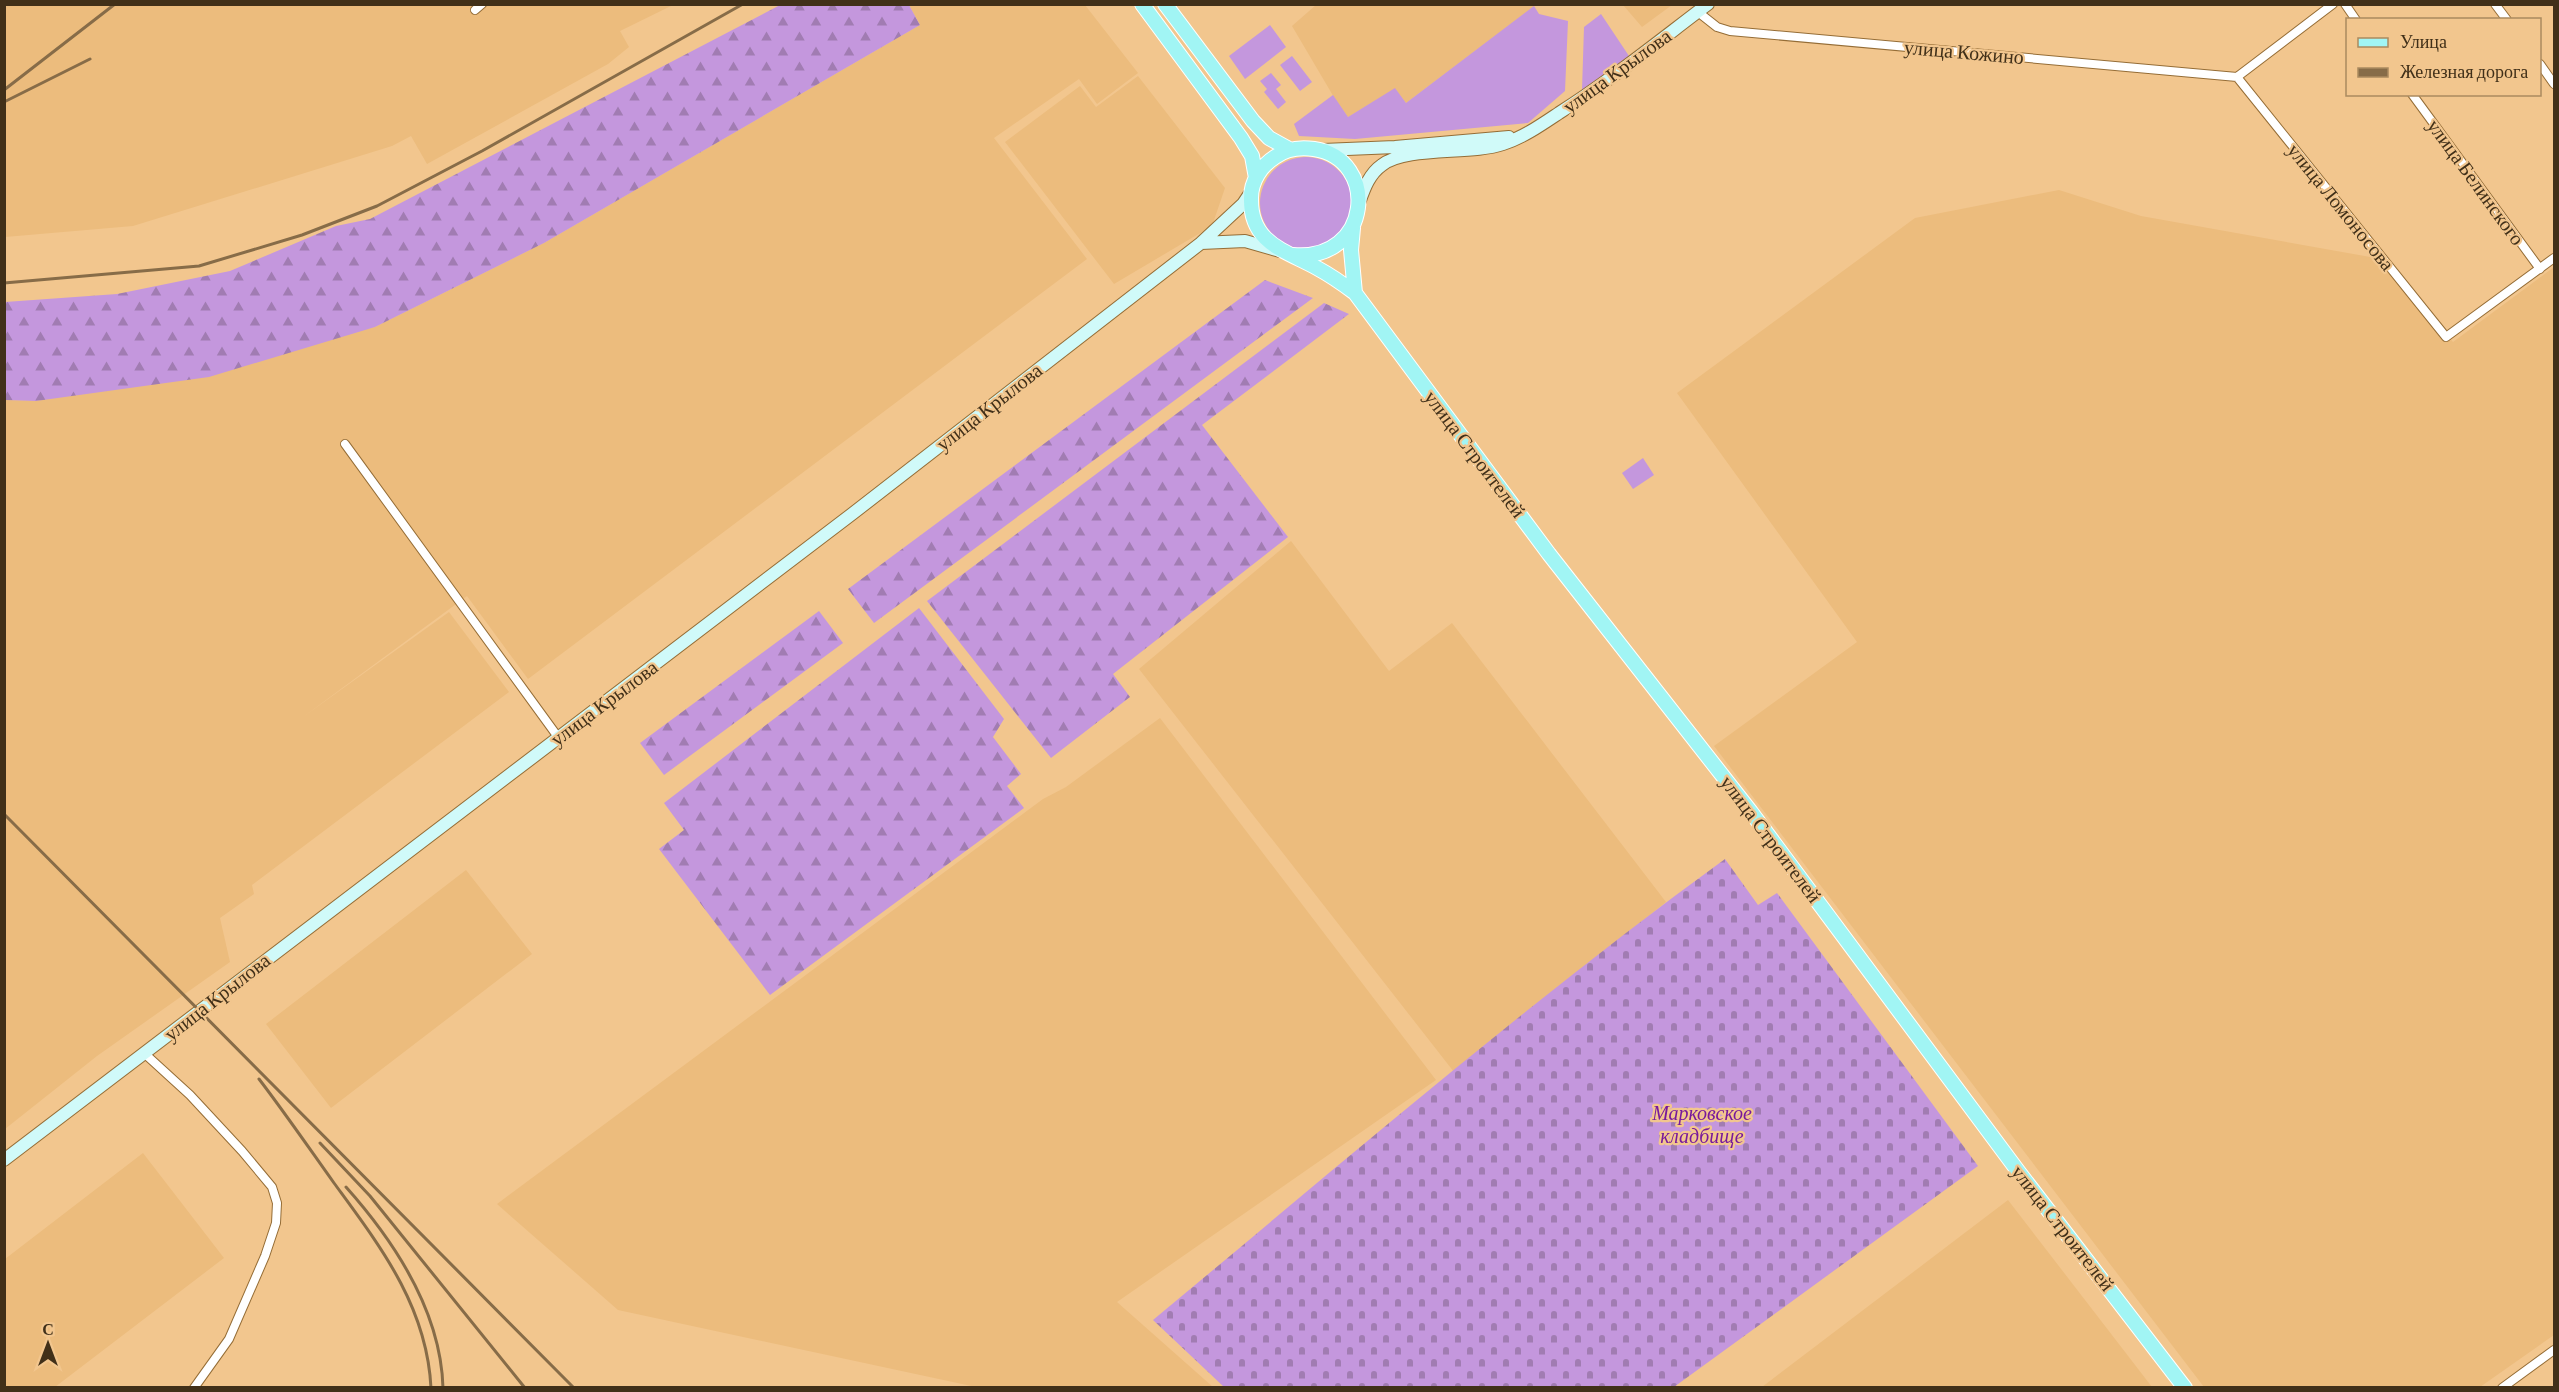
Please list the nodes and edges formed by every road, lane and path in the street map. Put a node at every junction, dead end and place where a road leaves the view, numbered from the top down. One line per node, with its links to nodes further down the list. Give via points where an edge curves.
1 (1142, 4): 16 (main road, via 1241,138 1252,156)
2 (1165, 4): 14 (main road, via 1253,121 1269,138)
3 (2333, 4): 10 (street)
4 (2345, 4): 7 (street)
5 (2495, 4): 8 (street)
6 (1703, 8): 10 (street, улица Кожино, via 1712,24 1730,31); 13 (street, улица Крылова, via 1583,98)
7 (2355, 18)
8 (2505, 18)
9 (2541, 65): 11 (street)
10 (2237, 77): 23 (street, улица Ломоносова, via 2446,337)
11 (2554, 84)
12 (2413, 96): 23 (street, улица Белинского)
13 (1525, 135): 15 (street, улица Крылова); 18 (street, улица Крылова, via 1481,150 1390,160 1369,179)
14 (1289, 150): 15 (main road); 16 (main road, улица Строителей, via 1270,160)
15 (1322, 150): 18 (main road, via 1350,172)
16 (1256, 178): 17 (main road, улица Строителей)
17 (1251, 192): 20 (street, улица Крылова); 21 (main road, улица Строителей, via 1256,227 1266,241)
18 (1359, 203): 19 (main road)
19 (1353, 226): 21 (main road, via 1345,238 1321,254); 24 (main road)
20 (1201, 243): 21 (street, via 1245,241); 26 (street, улица Крылова)
21 (1287, 253): 24 (main road, улица Строителей)
22 (2554, 258): 23 (street)
23 (2540, 269)
24 (1355, 293): 31 (main road, улица Строителей, via 1549,554 1765,830 2018,1172)
25 (345, 444): 26 (street)
26 (558, 737): 27 (street, улица Крылова)
27 (144, 1053): 28 (street, улица Крылова); 30 (street, via 242,1151 272,1187 277,1203 269,1245 229,1339)
28 (4, 1160)
29 (2554, 1350): 32 (street)
30 (194, 1388)
31 (2185, 1388)
32 (2502, 1388)

